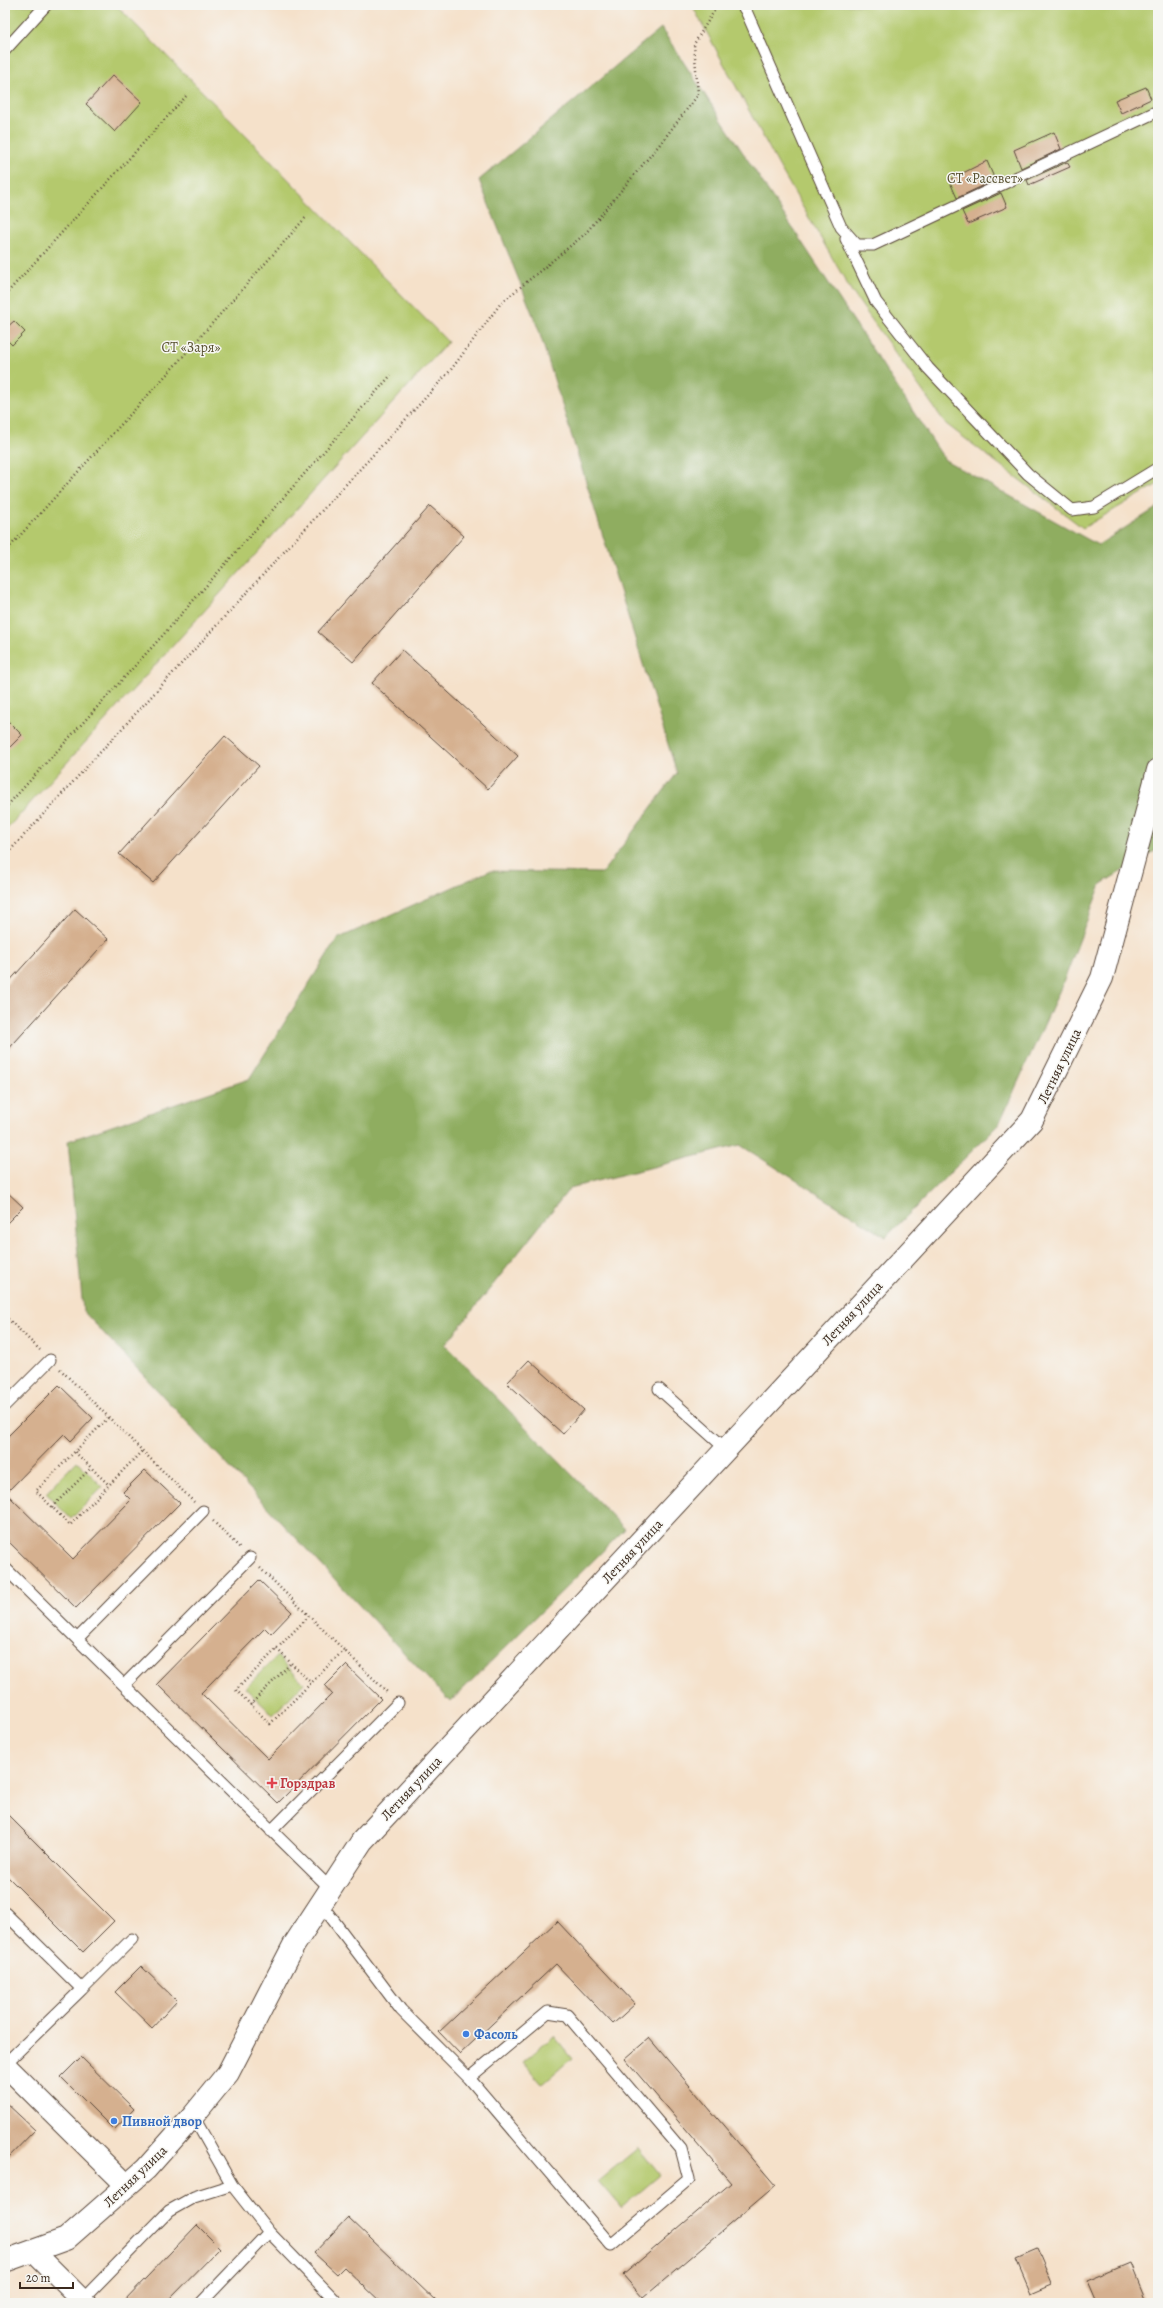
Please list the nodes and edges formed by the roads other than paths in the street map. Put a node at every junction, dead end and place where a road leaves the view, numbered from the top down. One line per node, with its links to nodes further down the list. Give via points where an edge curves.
1 (46, 5): 3 (lane)
2 (742, 5): 5 (lane)
3 (5, 50)
4 (1158, 111): 5 (lane, via 873,245 857,245)
5 (841, 227): 6 (lane, via 876,302 928,368 1028,474 1072,510 1094,507)
6 (1158, 468)
7 (1158, 770): 11 (street, Летняя улица, via 1102,978 1032,1120)
8 (50, 1360): 10 (lane)
9 (659, 1389): 11 (lane)
10 (5, 1405)
11 (726, 1449): 19 (street, Летняя улица, via 362,1842)
12 (203, 1511): 15 (lane)
13 (250, 1558): 16 (lane)
14 (5, 1568): 15 (lane)
15 (77, 1639): 16 (lane)
16 (124, 1685): 18 (lane)
17 (398, 1703): 18 (lane)
18 (271, 1831): 19 (lane)
19 (326, 1897): 24 (lane, via 401,2010); 25 (street, Летняя улица, via 294,1945 228,2073)
20 (5, 1913): 22 (lane)
21 (132, 1939): 22 (lane)
22 (82, 1989): 23 (lane)
23 (5, 2064): 27 (street)
24 (469, 2078): 24 (lane, via 548,2012 567,2015 681,2149 689,2179 611,2245)
25 (193, 2116): 26 (lane); 27 (street, Летняя улица)
26 (232, 2185): 28 (lane); 31 (lane, via 194,2197 169,2211)
27 (127, 2186): 29 (street, Летняя улица, via 77,2230)
28 (269, 2232): 32 (lane); 33 (lane)
29 (33, 2251): 30 (street, Летняя улица); 31 (street)
30 (5, 2261)
31 (83, 2301)
32 (201, 2303)
33 (338, 2303)

